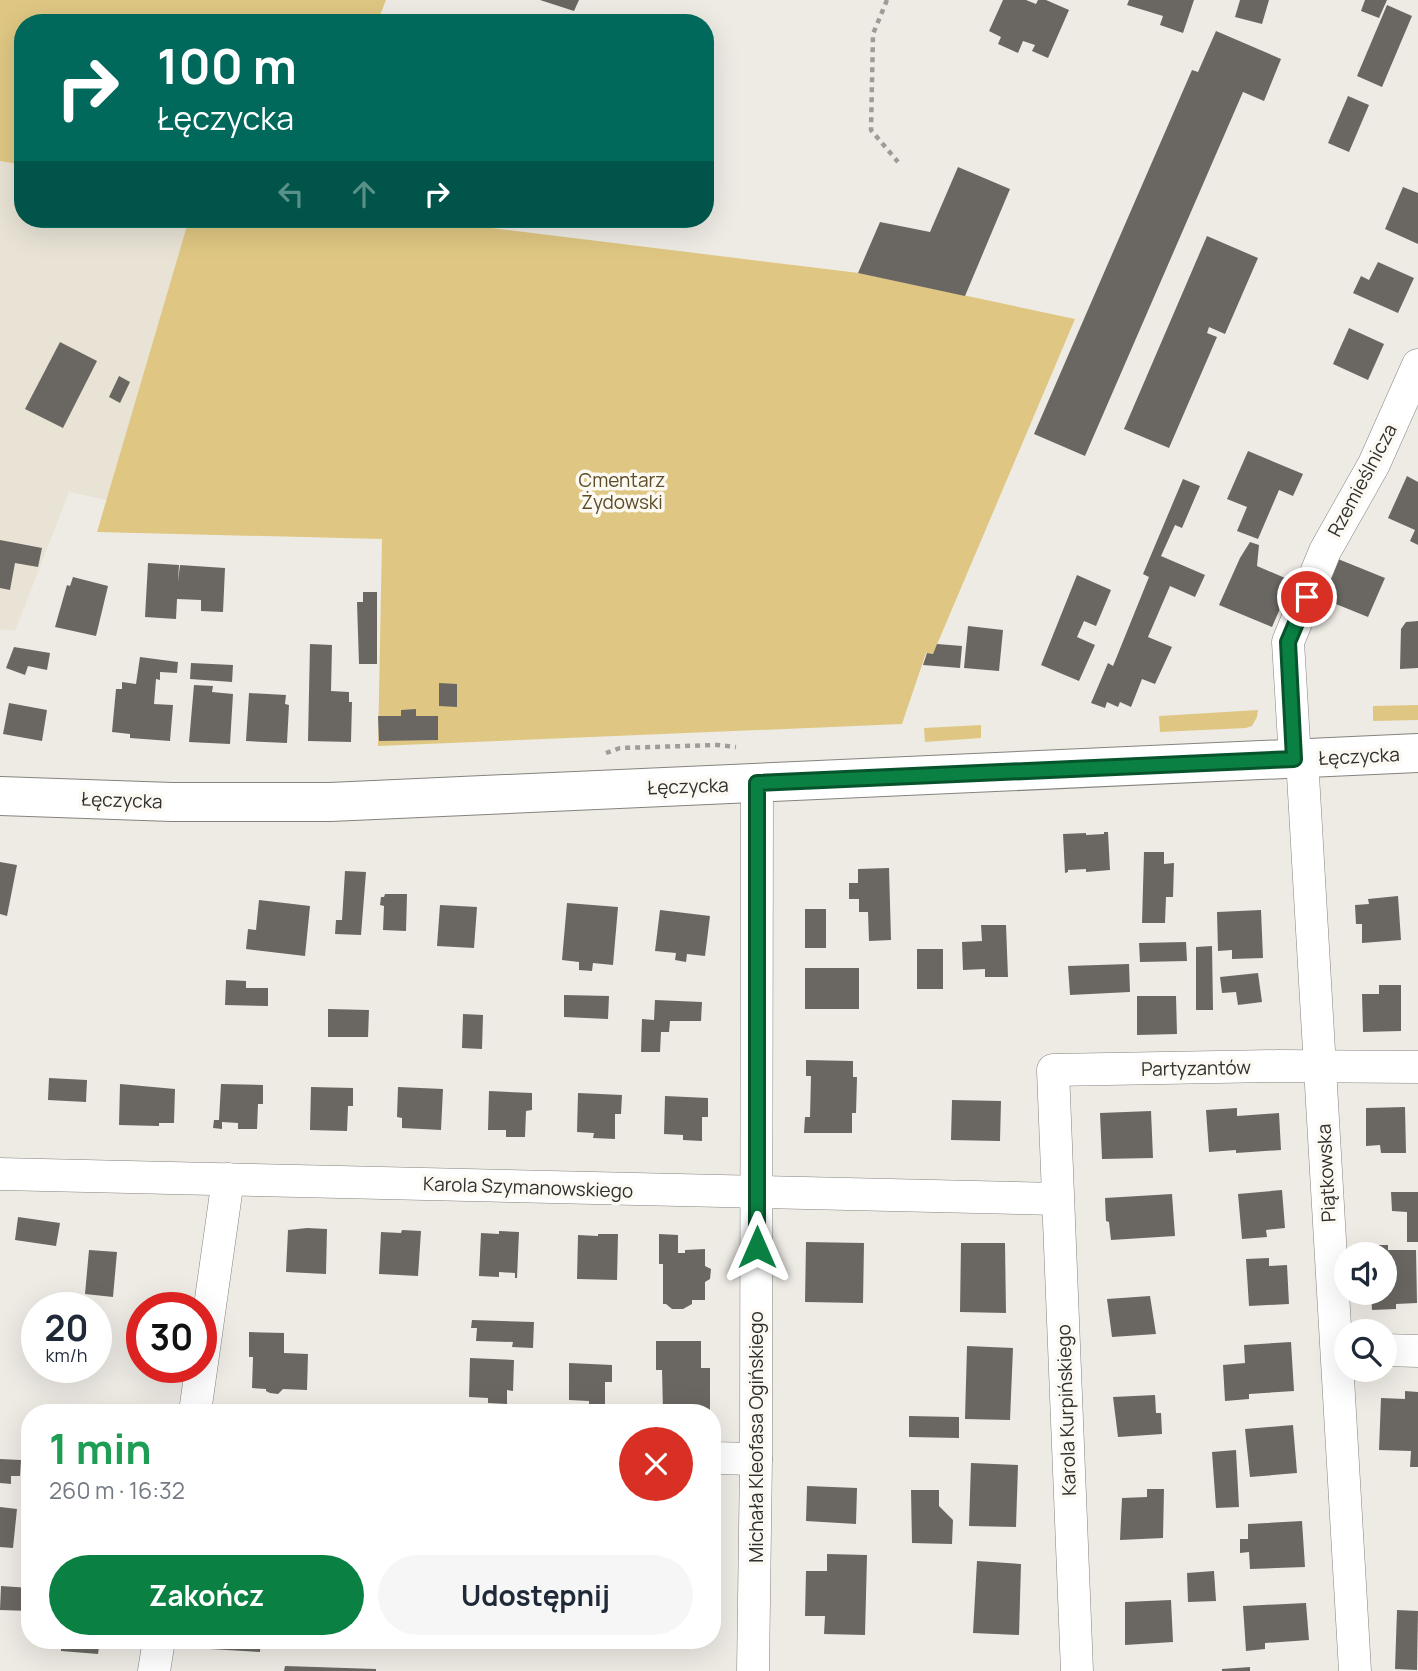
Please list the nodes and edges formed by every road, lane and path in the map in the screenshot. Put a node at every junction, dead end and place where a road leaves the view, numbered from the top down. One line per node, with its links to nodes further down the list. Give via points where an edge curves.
1 (887, 0): 2 (path, via 873,34 871,130)
2 (898, 162)
3 (1418, 365): 5 (street, Rzemieślnicza, via 1374,464 1325,551 1288,642)
4 (1418, 753): 5 (main road, Łęczycka)
5 (1298, 758): 6 (main road, Łęczycka); 8 (street, Piątkowska)
6 (757, 783): 7 (main road, Łęczycka, via 330,802); 13 (street, Michała Kleofasa Ogińskiego)
7 (0, 796)
8 (1320, 1066): 9 (street, Partyzantów); 10 (street, Partyzantów, via 1053,1070); 15 (street, Piątkowska)
9 (1418, 1067)
10 (1055, 1149): 14 (street, Karola Kurpińskiego)
11 (0, 1174): 12 (street, Karola Szymanowskiego)
12 (228, 1178): 13 (street, Karola Szymanowskiego); 19 (street)
13 (757, 1194): 14 (street, Karola Szymanowskiego); 21 (street, Michała Kleofasa Ogińskiego)
14 (1057, 1199): 25 (street, Karola Kurpińskiego)
15 (1339, 1319)
16 (1397, 1350): 17 (street)
17 (1418, 1351)
18 (1342, 1382): 26 (street, Piątkowska)
19 (196, 1404)
20 (721, 1458): 21 (street)
21 (756, 1459): 24 (street, Michała Kleofasa Ogińskiego)
22 (157, 1649): 23 (street)
23 (153, 1671)
24 (753, 1671)
25 (1077, 1671)
26 (1355, 1671)

